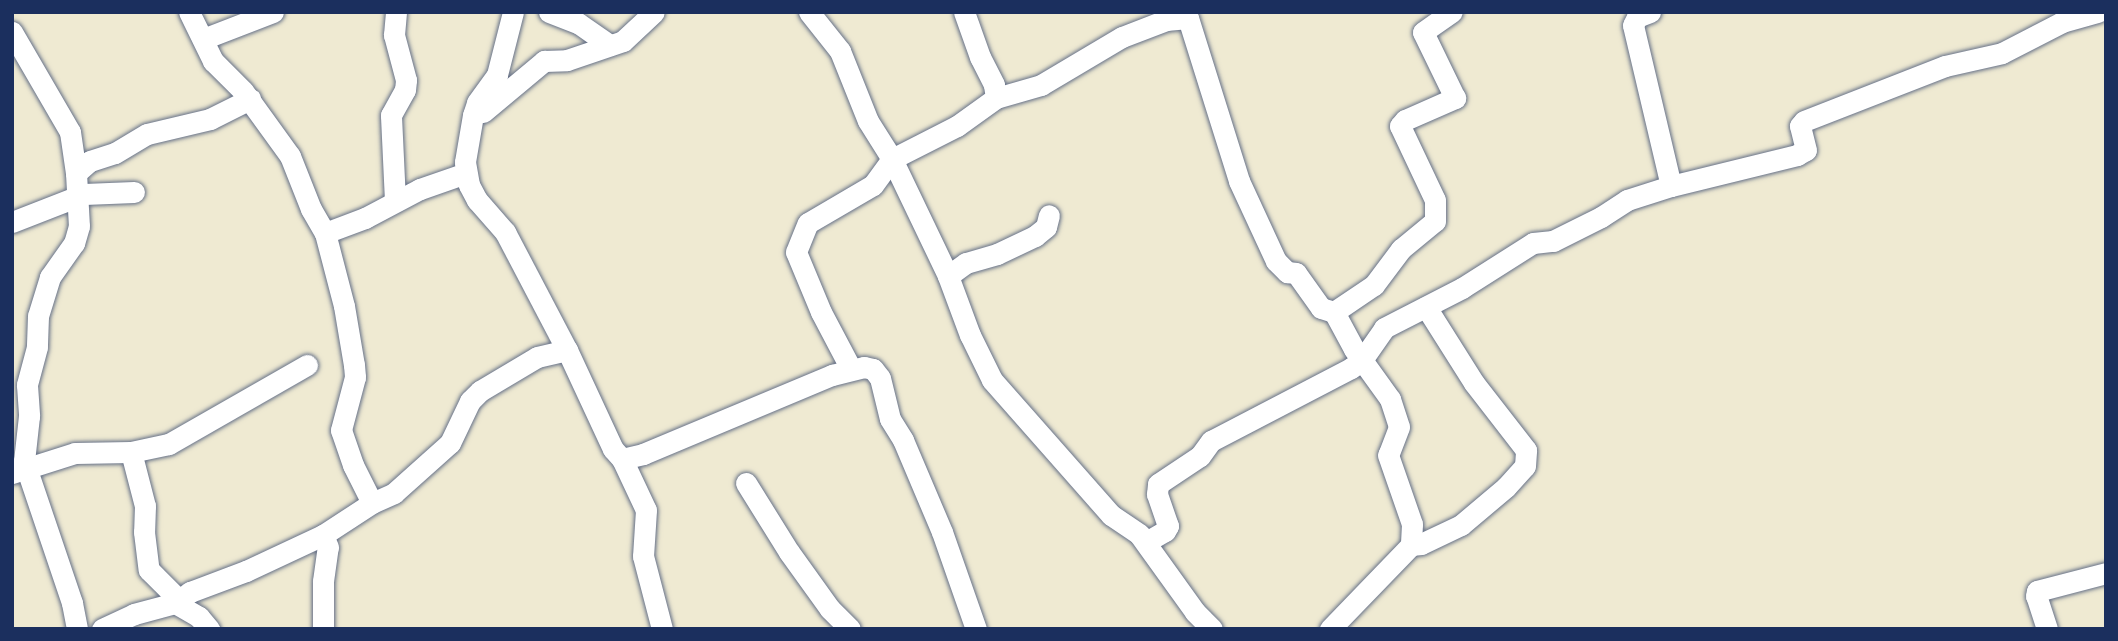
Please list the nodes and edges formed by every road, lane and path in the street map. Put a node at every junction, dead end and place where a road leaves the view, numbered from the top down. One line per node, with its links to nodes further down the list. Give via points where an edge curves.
1 (190, 12): 13 (street)
2 (273, 12): 13 (street)
3 (396, 12): 24 (street, via 394,36 406,80 391,115)
4 (513, 12): 17 (street, via 497,75)
5 (549, 12): 14 (street, via 578,23)
6 (653, 12): 14 (street, via 629,38)
7 (809, 12): 18 (street, via 840,51 868,121)
8 (964, 12): 15 (street)
9 (1452, 12): 30 (street, via 1423,32 1455,98 1400,126 1435,200 1436,221 1401,248 1374,285)
10 (1650, 12): 21 (street, via 1633,24)
11 (2098, 12): 21 (street, via 2062,22 2002,53 1945,66 1804,121 1800,126 1806,150 1797,155)
12 (12, 32): 19 (street, via 70,132)
13 (203, 39): 16 (street, via 213,61)
14 (608, 44): 17 (street, via 567,60 544,61)
15 (996, 98): 18 (street, via 957,126); 30 (street, via 1041,85 1122,37 1166,20 1188,18 1239,181 1257,222 1281,268 1296,273 1321,308)
16 (250, 99): 19 (street, via 210,119 147,134 90,161); 27 (street, via 290,156)
17 (473, 115): 20 (street, via 465,151)
18 (891, 159): 28 (street); 34 (street, via 873,185 812,219 796,249 821,312)
19 (76, 173): 23 (street)
20 (466, 173): 24 (street); 31 (street, via 472,192 500,225)
21 (1671, 186): 29 (street, via 1627,201 1553,241 1533,243)
22 (134, 192): 23 (street)
23 (78, 195): 26 (street); 37 (street, via 75,240 53,271 38,316)
24 (395, 201): 27 (street)
25 (1049, 215): 28 (street, via 1046,227 1035,236 966,263)
26 (12, 222)
27 (325, 233): 39 (street, via 344,306 355,376 341,430)
28 (948, 276): 41 (street, via 992,380 1111,515)
29 (1426, 307): 32 (street, via 1380,331); 42 (street, via 1527,456 1521,472 1461,525)
30 (1334, 312): 32 (street)
31 (567, 350): 36 (street); 39 (street, via 537,357 480,391 447,445 401,488)
32 (1362, 360): 41 (street, via 1211,441 1186,467 1160,481 1157,494 1168,526); 42 (street, via 1386,390 1399,427 1388,455 1412,524)
33 (307, 365): 35 (street, via 177,439)
34 (851, 369): 36 (street); 51 (street, via 864,367 878,374 890,419 942,532)
35 (131, 452): 37 (street, via 75,453); 44 (street, via 145,506 149,570)
36 (622, 459): 49 (street, via 646,510 643,556)
37 (18, 472): 45 (street, via 72,603)
38 (746, 483): 50 (street, via 789,552)
39 (372, 503): 40 (street)
40 (323, 535): 44 (street, via 190,592); 48 (street, via 328,547)
41 (1146, 542): 52 (street)
42 (1411, 545): 53 (street)
43 (2106, 573): 54 (street, via 2037,591)
44 (177, 602): 46 (street); 47 (street)
45 (76, 629)
46 (102, 629)
47 (209, 629)
48 (323, 629)
49 (662, 629)
50 (850, 629)
51 (976, 629)
52 (1212, 629)
53 (1330, 629)
54 (2047, 629)

